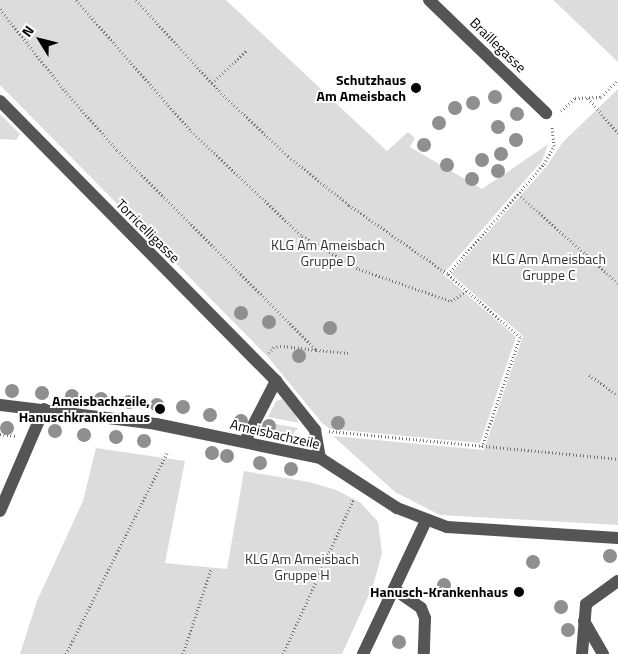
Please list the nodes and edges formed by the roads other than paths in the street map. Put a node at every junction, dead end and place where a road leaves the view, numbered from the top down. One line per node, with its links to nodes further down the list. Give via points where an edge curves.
1 (429, 0): 3 (street, Braillegasse)
2 (0, 101): 4 (street, Torricelligasse)
3 (546, 112)
4 (276, 381): 7 (street); 8 (street, Torricelligasse, via 315,430)
5 (0, 405): 6 (street, Ameisbachzeile)
6 (44, 409): 7 (street, Ameisbachzeile, via 156,424); 9 (street)
7 (245, 441): 8 (street, Ameisbachzeile)
8 (320, 458): 10 (street, Ameisbachzeile, via 398,508)
9 (0, 511)
10 (426, 521): 11 (street, Ameisbachzeile, via 467,530); 13 (street)
11 (618, 538)
12 (618, 581): 14 (street, via 590,599 584,610)
13 (394, 589): 15 (street); 16 (street, via 421,608 425,618)
14 (584, 621): 17 (street); 18 (street)
15 (363, 654)
16 (424, 654)
17 (582, 654)
18 (603, 654)

